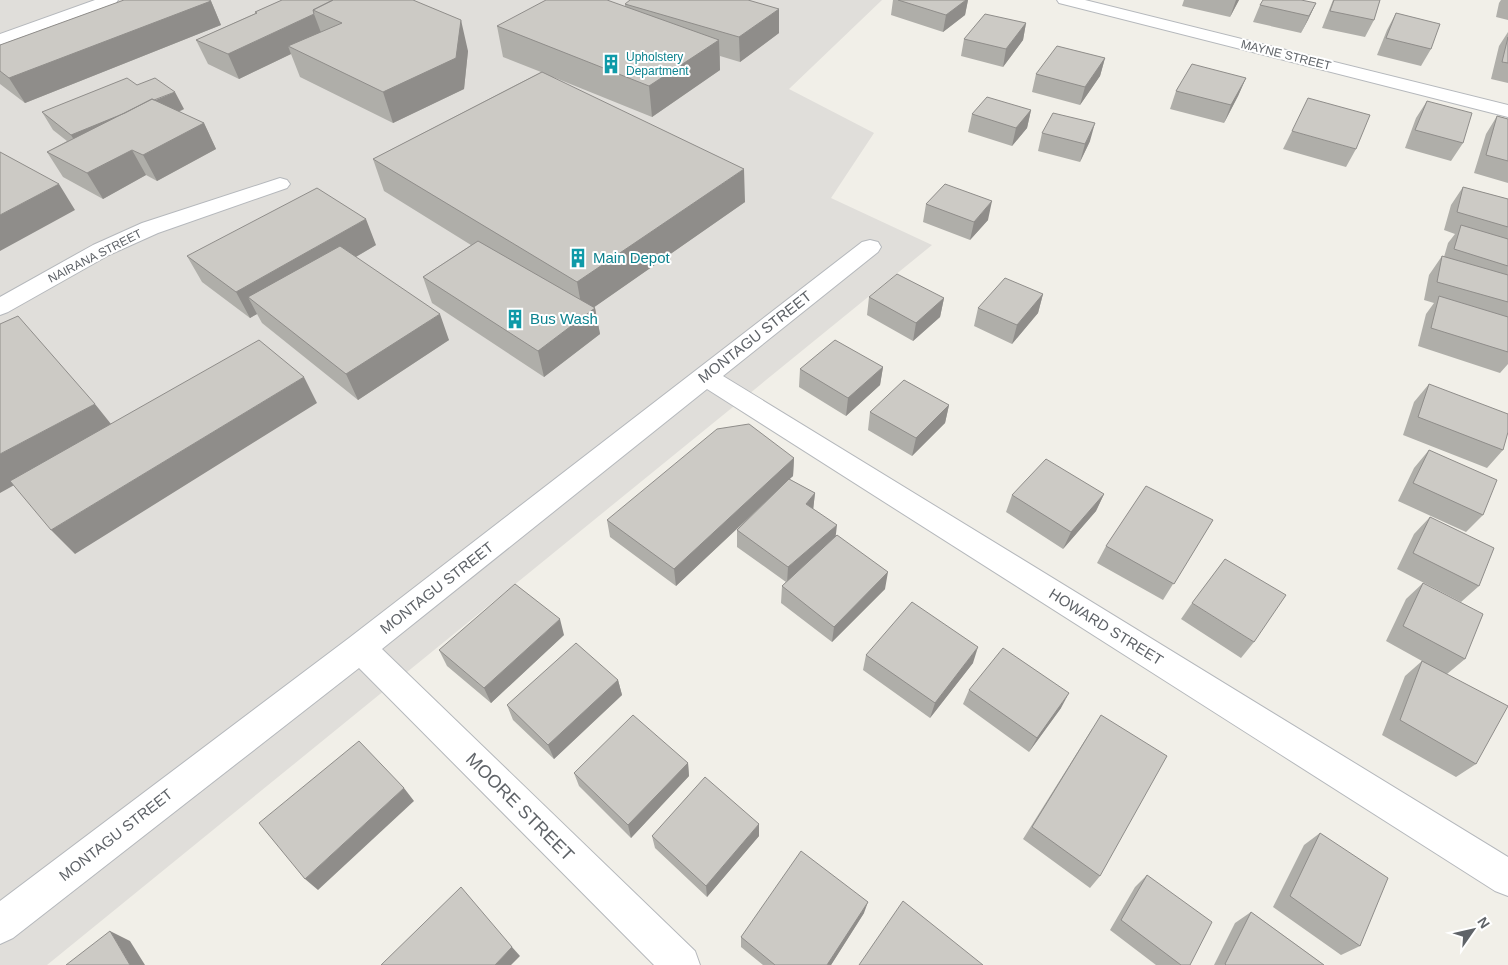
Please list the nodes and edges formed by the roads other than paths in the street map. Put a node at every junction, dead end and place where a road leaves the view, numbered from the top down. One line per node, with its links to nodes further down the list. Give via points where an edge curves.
1 (110, 0): 3 (street)
2 (1065, 0): 4 (street, MAYNE STREET, via 1137,10)
3 (0, 40)
4 (1508, 111)
5 (280, 184): 7 (street, NAIRANA STREET, via 150,228 101,250)
6 (870, 247): 8 (street, MONTAGU STREET)
7 (0, 307)
8 (705, 376): 9 (street, MONTAGU STREET); 10 (street, HOWARD STREET)
9 (360, 648): 11 (street, MONTAGU STREET); 12 (street, MOORE STREET)
10 (1508, 878)
11 (0, 924)
12 (681, 965)

